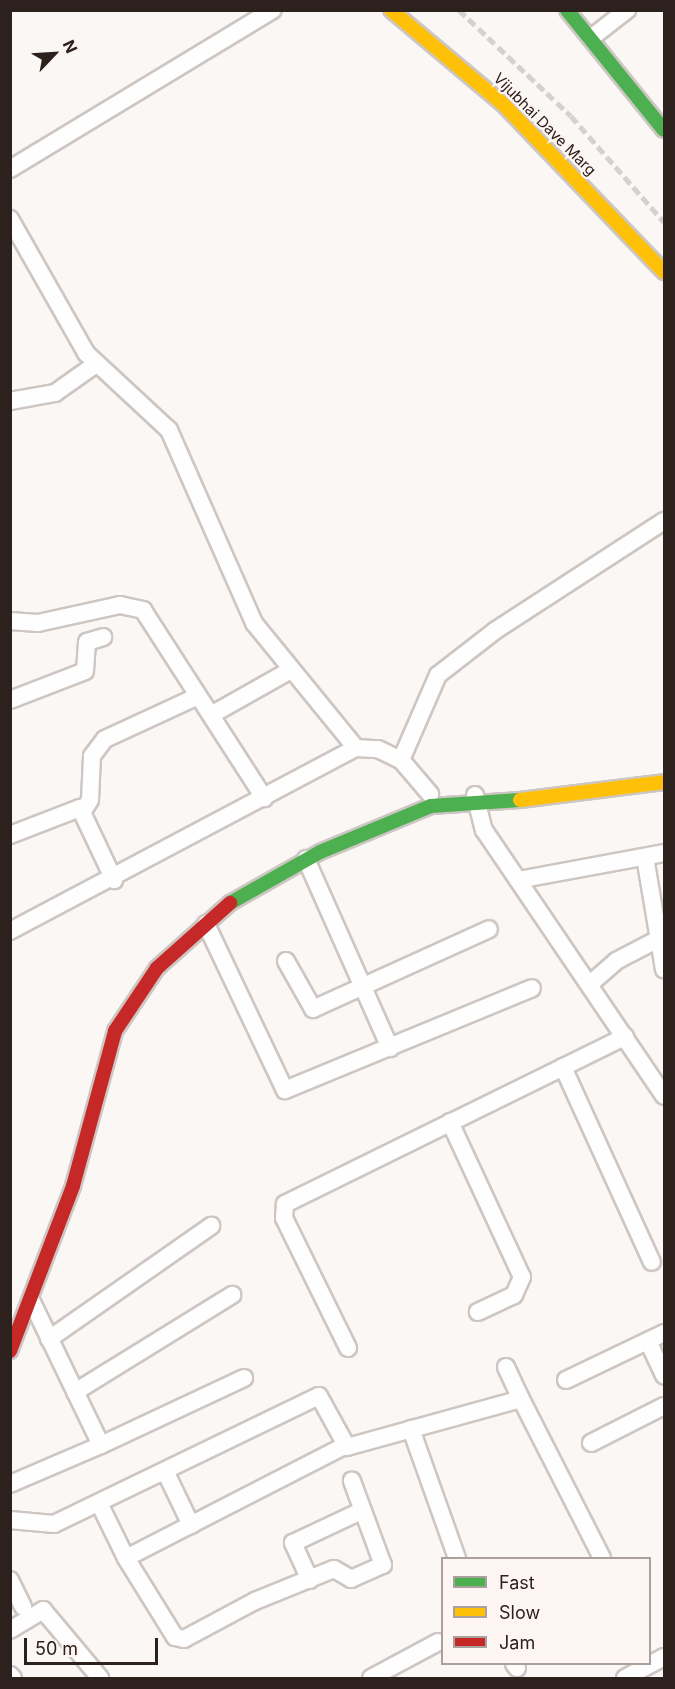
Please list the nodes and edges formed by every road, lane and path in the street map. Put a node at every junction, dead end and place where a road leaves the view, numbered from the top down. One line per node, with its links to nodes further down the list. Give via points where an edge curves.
1 (273, 10): 7 (street)
2 (391, 10): 9 (main road, Vijubhai Dave Marg, via 495,97)
3 (567, 10): 5 (main road)
4 (627, 10): 5 (street)
5 (591, 38): 6 (main road)
6 (664, 130)
7 (10, 169)
8 (10, 219): 10 (street)
9 (664, 272)
10 (96, 364): 11 (street, via 55,393); 15 (street, via 169,430 254,623)
11 (10, 401)
12 (664, 521): 20 (street, via 496,630 438,675)
13 (10, 621): 16 (street, via 38,622 120,605 143,610)
14 (103, 637): 17 (street, via 87,642 85,671)
15 (291, 670): 18 (street); 19 (street)
16 (198, 696): 18 (street); 26 (street, via 105,739 92,756 90,800)
17 (10, 700)
18 (211, 715): 24 (street)
19 (356, 748): 20 (street, via 378,748); 24 (street)
20 (401, 760): 23 (street)
21 (664, 771): 25 (main road)
22 (664, 782): 25 (main road)
23 (430, 794): 25 (main road); 52 (main road, via 315,842 226,891 148,961 105,1026 62,1182)
24 (264, 798): 31 (street)
25 (475, 800): 30 (main road, via 431,806); 32 (street, via 484,830)
26 (83, 811): 27 (street); 31 (street)
27 (10, 835)
28 (664, 853): 29 (street)
29 (645, 857): 32 (street); 36 (street)
30 (306, 859): 33 (main road, via 233,900); 40 (street)
31 (114, 880): 35 (street)
32 (518, 880): 39 (street)
33 (206, 924): 43 (street, via 285,1090); 50 (main road, via 157,968 115,1031 73,1186)
34 (489, 929): 40 (street)
35 (10, 931)
36 (661, 938): 38 (street); 39 (street, via 616,962)
37 (286, 961): 40 (street, via 311,1009)
38 (664, 969)
39 (590, 984): 42 (street)
40 (363, 986): 43 (street)
41 (532, 988): 43 (street)
42 (626, 1036): 44 (street); 45 (street)
43 (390, 1048)
44 (563, 1067): 46 (street); 48 (street)
45 (664, 1096)
46 (450, 1122): 51 (street, via 522,1277 514,1295); 56 (street, via 285,1204 284,1218)
47 (210, 1226): 54 (street)
48 (652, 1262)
49 (232, 1295): 62 (street)
50 (32, 1302): 54 (street); 57 (main road)
51 (478, 1312)
52 (10, 1317)
53 (664, 1333): 55 (street)
54 (49, 1339): 62 (street)
55 (648, 1341): 59 (street); 61 (street)
56 (348, 1348)
57 (10, 1351)
58 (506, 1367): 63 (street)
59 (664, 1375)
60 (244, 1378): 67 (street)
61 (566, 1380)
62 (75, 1392): 67 (street)
63 (521, 1399): 65 (street); 77 (street)
64 (664, 1406): 66 (street)
65 (411, 1429): 68 (street); 76 (street)
66 (591, 1443)
67 (101, 1445): 71 (street)
68 (344, 1446): 69 (street, via 319,1396); 75 (street)
69 (165, 1471): 72 (street); 75 (street)
70 (352, 1481): 73 (street)
71 (10, 1485)
72 (99, 1503): 74 (street, via 51,1525); 78 (street)
73 (363, 1510): 80 (street, via 293,1543); 80 (street, via 383,1565 351,1579 334,1569)
74 (10, 1520)
75 (191, 1525): 78 (street)
76 (457, 1557)
77 (601, 1557)
78 (126, 1558): 80 (street, via 181,1639)
79 (10, 1580): 81 (street)
80 (310, 1580)
81 (23, 1607)
82 (10, 1630): 85 (street, via 43,1610)
83 (438, 1642): 86 (street)
84 (649, 1665): 87 (street)
85 (100, 1678)
86 (371, 1678)
87 (625, 1678)

